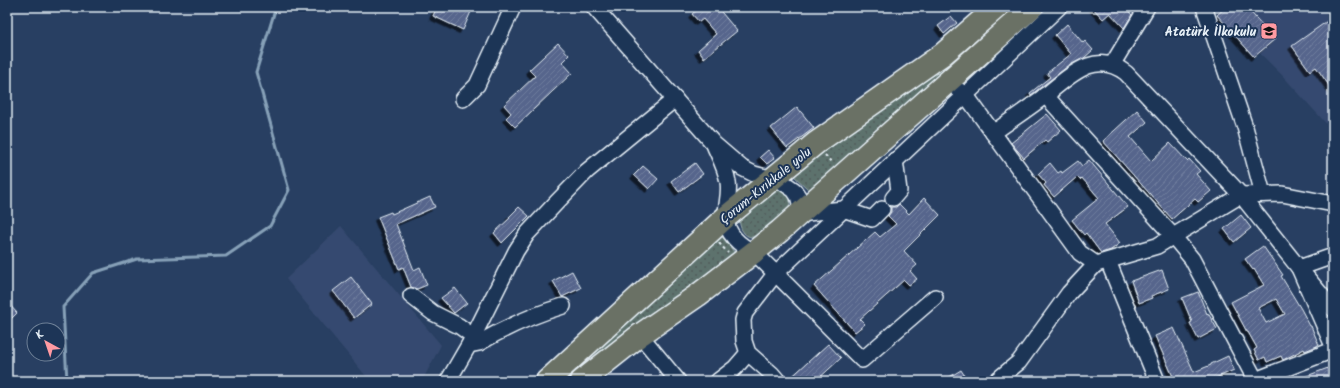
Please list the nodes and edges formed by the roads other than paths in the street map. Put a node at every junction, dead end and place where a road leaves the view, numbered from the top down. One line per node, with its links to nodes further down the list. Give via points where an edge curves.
1 (513, 7): 12 (street, via 477,85)
2 (594, 7): 13 (street)
3 (997, 7): 17 (highway, Çorum-Kırıkkale yolu, via 943,54 816,143)
4 (1032, 7): 9 (highway)
5 (1148, 7): 8 (street)
6 (1204, 7): 18 (street, via 1245,127)
7 (1057, 8): 10 (street)
8 (1112, 65): 11 (street, via 1096,64 1073,72); 19 (street, via 1126,73)
9 (946, 84): 10 (street); 24 (highway)
10 (965, 94): 14 (street); 16 (street)
11 (1045, 95): 14 (street); 26 (street)
12 (463, 98)
13 (674, 99): 15 (street); 37 (street, via 587,171 527,234)
14 (993, 133): 29 (street, via 1080,253)
15 (714, 144): 17 (street, via 742,168); 25 (street, via 728,181)
16 (895, 160): 20 (street, via 899,191); 22 (street)
17 (772, 178): 24 (street, via 794,190 800,203); 25 (highway, Çorum-Kırıkkale yolu)
18 (1264, 194): 19 (street); 21 (street, via 1282,194)
19 (1241, 195): 26 (street); 30 (street)
20 (893, 198)
21 (1333, 204)
22 (843, 209): 23 (street, via 872,219); 24 (street); 31 (street)
23 (882, 209)
24 (799, 214): 27 (highway)
25 (726, 217): 27 (street, via 735,240); 42 (highway, Çorum-Kırıkkale yolu)
26 (1173, 236): 29 (street, via 1157,246); 49 (street, via 1192,259)
27 (754, 252): 31 (street); 36 (highway)
28 (1333, 256): 30 (street)
29 (1102, 262): 47 (street, via 1069,293 1019,362); 48 (street)
30 (1299, 268): 35 (street); 38 (street)
31 (775, 274): 33 (street, via 862,360); 40 (street, via 745,313 744,341)
32 (411, 296): 37 (street, via 433,313 459,326)
33 (935, 297)
34 (563, 306): 37 (street, via 525,319 479,343 474,344)
35 (1333, 309)
36 (640, 335): 43 (highway); 44 (street)
37 (471, 339): 41 (street)
38 (1333, 346)
39 (1333, 350): 49 (street)
40 (748, 353): 45 (street, via 735,368); 46 (street)
41 (448, 381)
42 (547, 381)
43 (582, 381)
44 (678, 381)
45 (718, 381)
46 (778, 381)
47 (996, 381)
48 (1158, 381)
49 (1255, 381)

